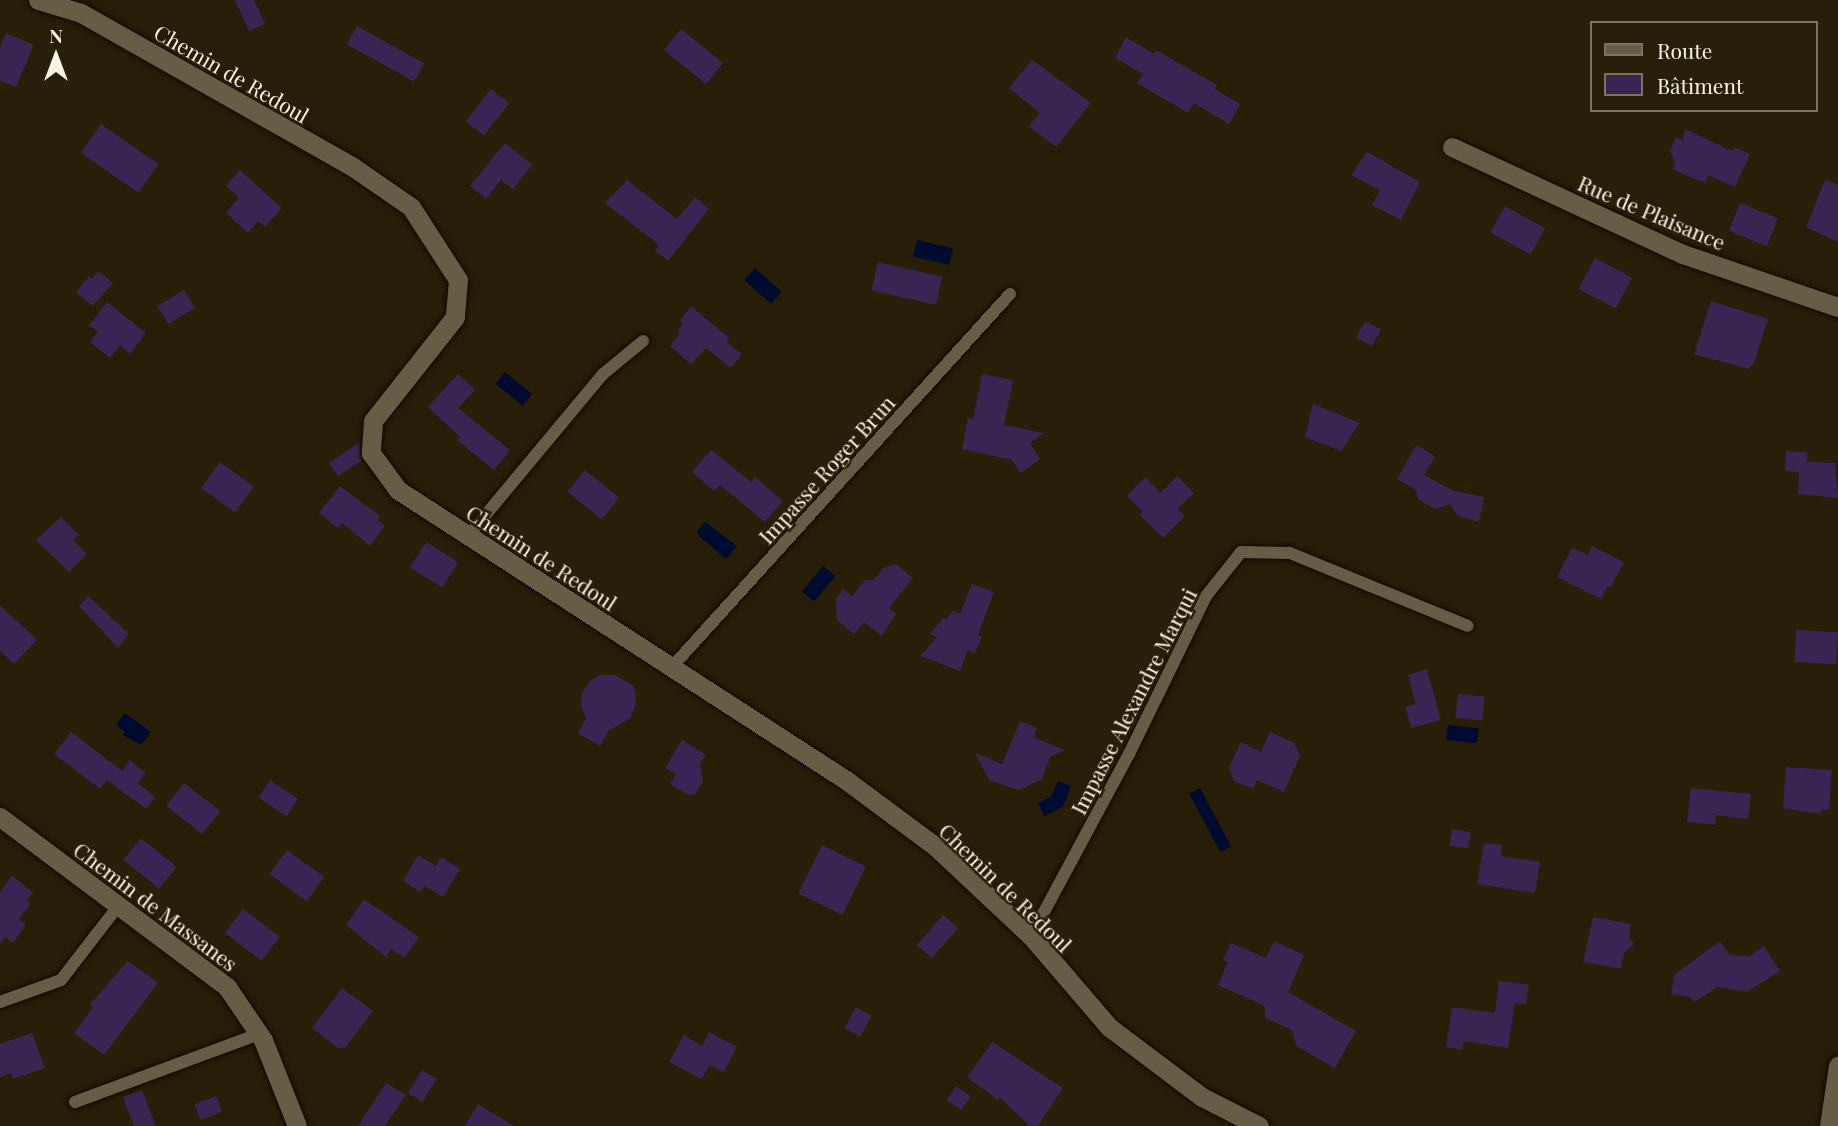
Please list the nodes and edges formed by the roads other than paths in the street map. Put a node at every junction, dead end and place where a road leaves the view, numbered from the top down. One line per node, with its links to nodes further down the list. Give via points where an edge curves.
1 (38, 0): 6 (street, Chemin de Redoul, via 81,13 353,167 411,207 458,280 454,317 373,421 371,453 398,490)
2 (1452, 147): 4 (street, Rue de Plaisance, via 1683,254)
3 (1010, 295): 8 (lane, Impasse Roger Brun)
4 (1838, 307)
5 (643, 341): 6 (lane, via 603,374)
6 (468, 536): 8 (street, Chemin de Redoul)
7 (1468, 626): 11 (lane, Impasse Alexandre Marqui, via 1290,553 1241,552 1206,596 1129,754)
8 (671, 668): 11 (street, Chemin de Redoul, via 936,846)
9 (0, 817): 10 (street, Chemin de Massanes)
10 (119, 905): 12 (lane, via 61,980); 13 (street, Chemin de Massanes, via 228,987)
11 (1031, 936): 17 (street, Chemin de Redoul, via 1109,1027 1202,1097)
12 (0, 1002)
13 (259, 1034): 15 (lane); 16 (street, Chemin de Massanes)
14 (1838, 1066): 18 (street)
15 (75, 1101)
16 (297, 1126)
17 (1259, 1126)
18 (1829, 1126)

